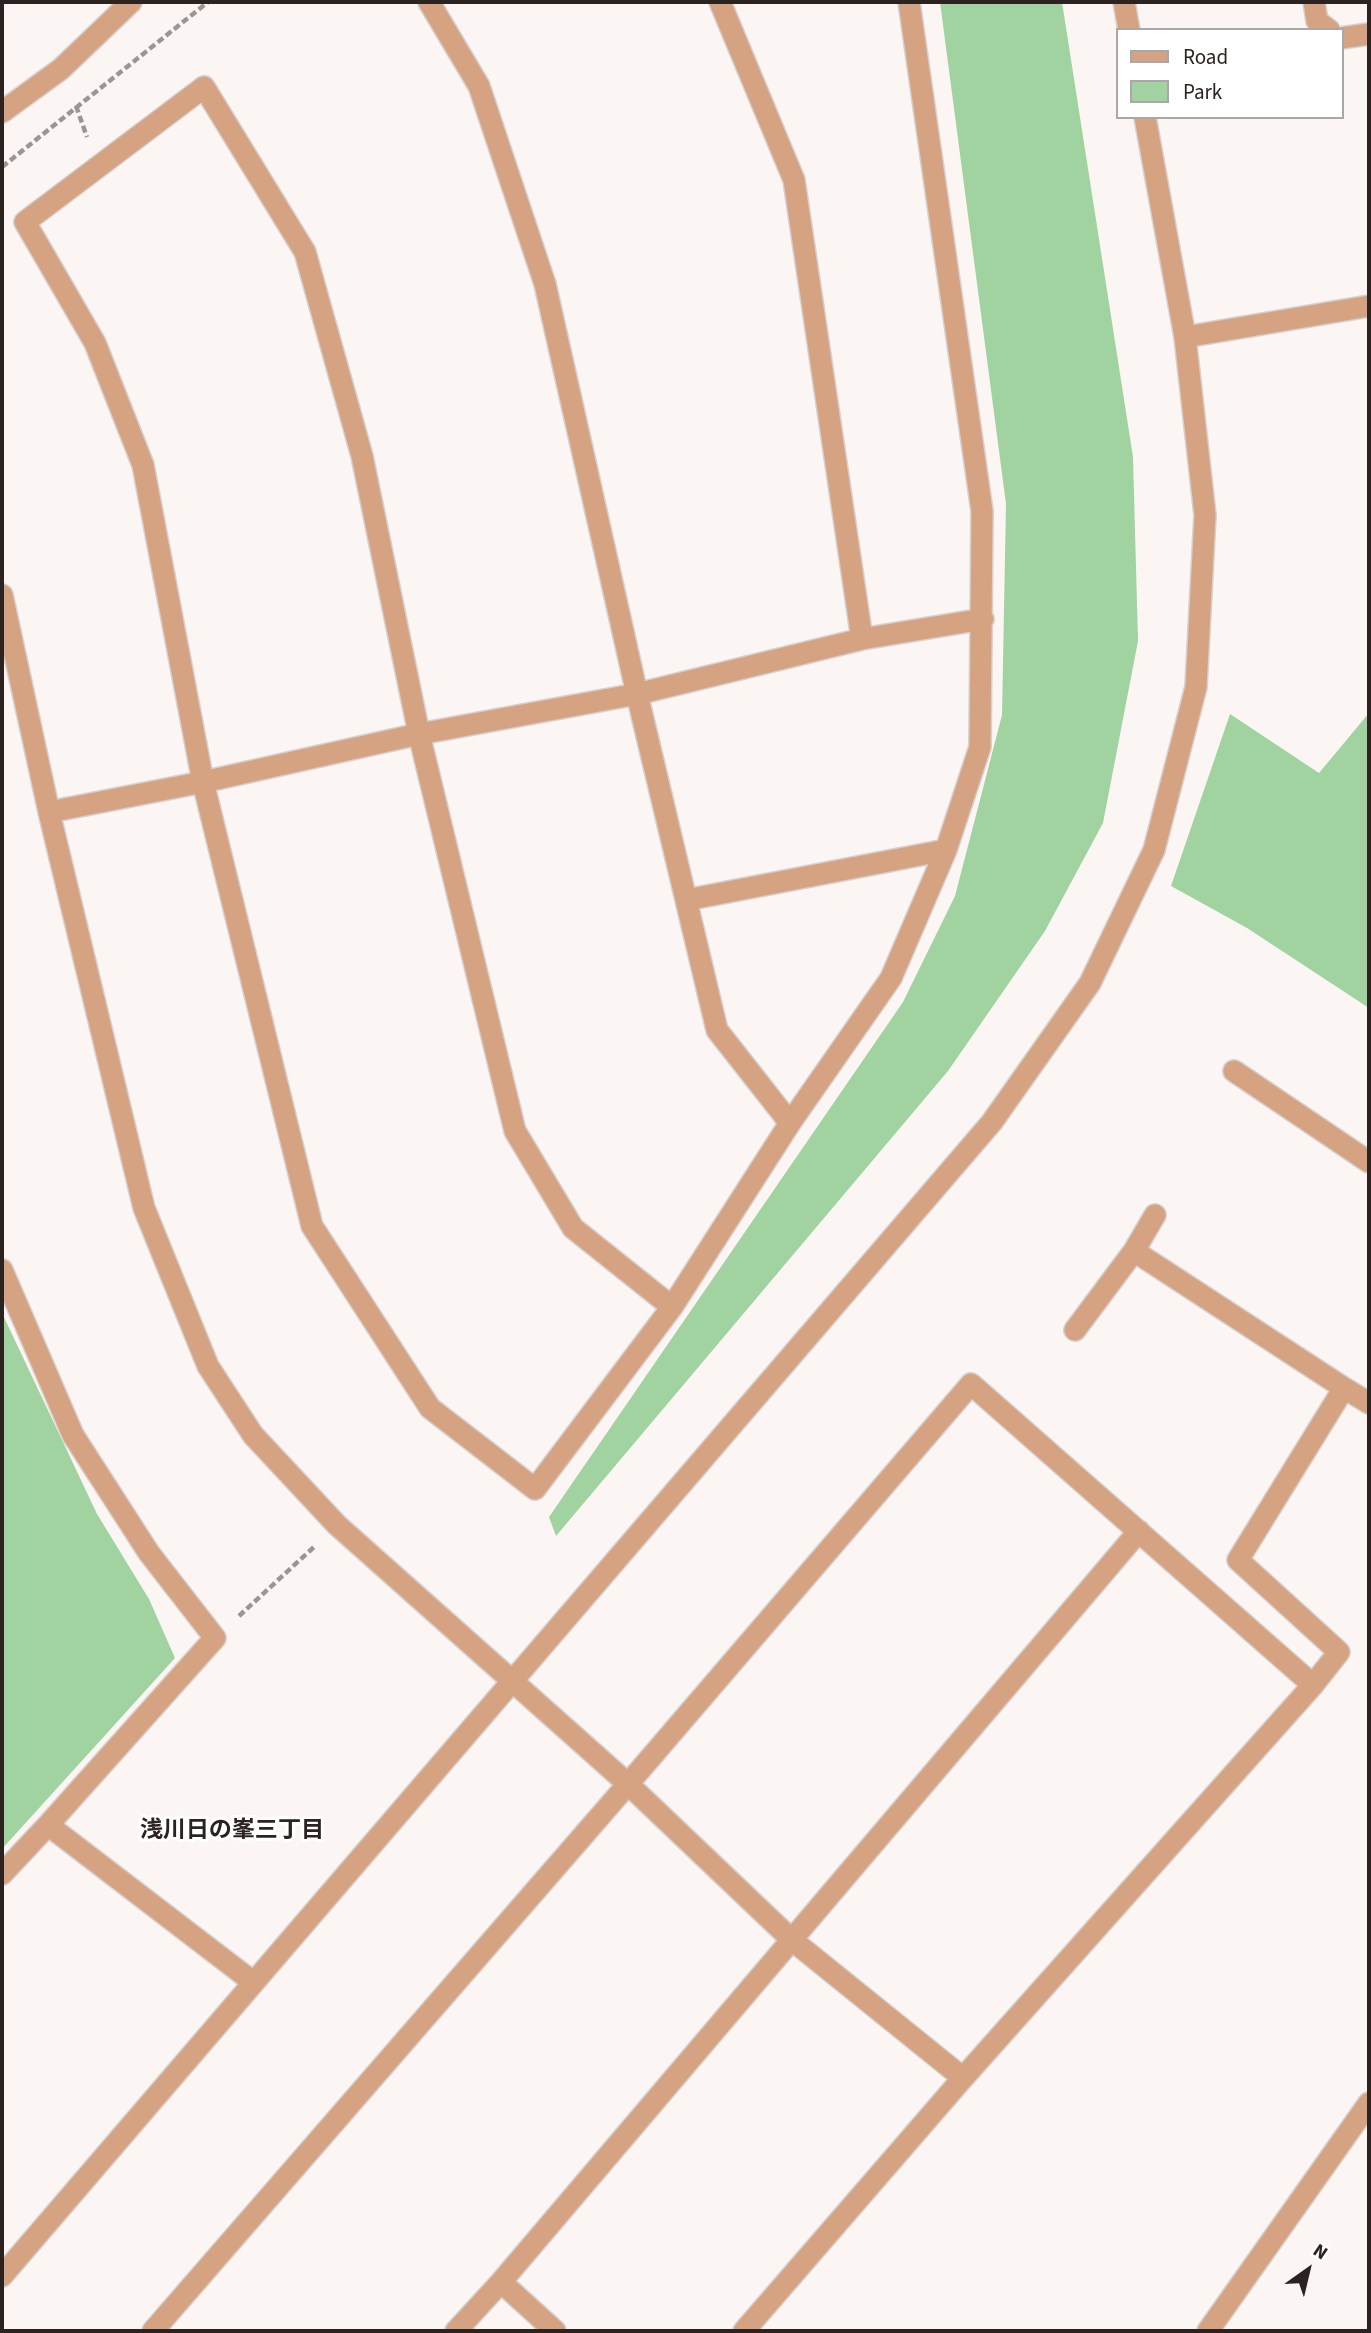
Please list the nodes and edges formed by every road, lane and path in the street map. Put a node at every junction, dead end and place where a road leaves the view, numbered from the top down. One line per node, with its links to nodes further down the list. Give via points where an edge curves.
1 (131, 2): 12 (street)
2 (208, 2): 13 (path)
3 (429, 2): 23 (street, via 479,86 545,284)
4 (720, 2): 22 (street, via 794,180)
5 (909, 2): 21 (street, via 982,511)
6 (1124, 2): 8 (street)
7 (1314, 2): 9 (street, via 1317,21)
8 (1129, 28)
9 (1326, 28)
10 (1369, 34): 11 (street)
11 (1343, 38)
12 (61, 69): 13 (path); 14 (street)
13 (76, 106): 16 (path); 17 (path)
14 (2, 111)
15 (1145, 119): 19 (street)
16 (99, 166): 24 (street, via 204,87 305,252 362,456); 25 (street, via 25,222 95,343 143,465)
17 (2, 167)
18 (1369, 306): 19 (street)
19 (1185, 337): 42 (street, via 1205,514 1196,687 1154,850 1090,983 992,1122)
20 (2, 595): 26 (street)
21 (983, 619): 22 (street); 27 (street, via 980,747)
22 (862, 639): 23 (street)
23 (637, 694): 24 (street); 28 (street)
24 (419, 734): 25 (street); 35 (street, via 514,1131 573,1228)
25 (203, 782): 26 (street); 35 (street, via 312,1226 430,1408 536,1489)
26 (49, 812): 39 (street, via 144,1208 208,1366 253,1435)
27 (946, 850): 28 (street); 30 (street, via 891,978)
28 (686, 900): 30 (street, via 717,1030)
29 (1234, 1071): 31 (street)
30 (790, 1123): 35 (street)
31 (1369, 1162)
32 (1154, 1214): 33 (street)
33 (1134, 1251): 36 (street); 37 (street)
34 (2, 1270): 41 (street, via 73,1435 149,1553)
35 (672, 1307)
36 (1075, 1330)
37 (1344, 1388): 38 (street); 43 (street, via 1238,1560 1339,1652)
38 (1369, 1403)
39 (337, 1525): 41 (path); 42 (street)
40 (1139, 1531): 43 (street); 44 (street, via 971,1384); 47 (street)
41 (215, 1638): 45 (street)
42 (512, 1683): 44 (street); 48 (street)
43 (1313, 1685): 49 (street)
44 (628, 1784): 47 (street); 53 (street)
45 (48, 1825): 46 (street); 48 (street)
46 (2, 1874)
47 (792, 1940): 49 (street); 52 (street)
48 (253, 1982): 51 (street)
49 (963, 2078): 56 (street)
50 (1369, 2103): 57 (street)
51 (2, 2276)
52 (502, 2282): 54 (street); 55 (street)
53 (153, 2331)
54 (456, 2331)
55 (555, 2331)
56 (744, 2331)
57 (1208, 2331)

